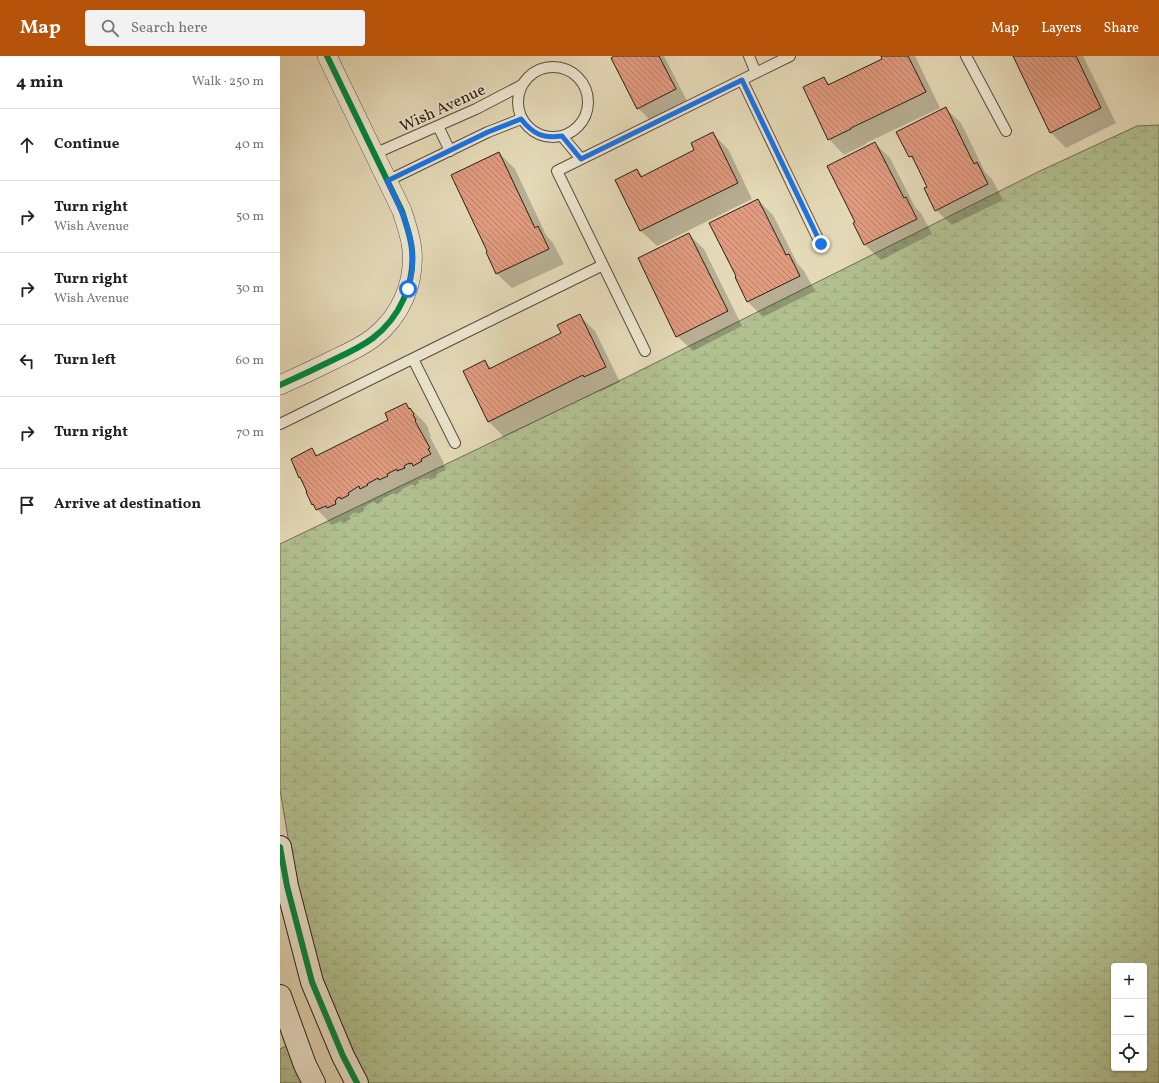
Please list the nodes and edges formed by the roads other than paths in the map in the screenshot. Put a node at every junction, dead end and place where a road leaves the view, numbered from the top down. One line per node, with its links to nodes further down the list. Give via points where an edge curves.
1 (327, 56): 13 (street)
2 (749, 56): 5 (lane)
3 (790, 56): 5 (lane)
4 (966, 56): 10 (lane)
5 (756, 73): 6 (lane)
6 (742, 80): 14 (lane); 16 (lane)
7 (522, 85): 8 (lane, via 518,96); 9 (lane, Wish Avenue); 11 (lane, Wish Avenue, via 539,69 550,67 573,72 581,80 587,90 587,114 582,124 573,132)
8 (521, 119): 11 (lane, Wish Avenue, via 539,135 550,138); 12 (lane)
9 (438, 126): 12 (lane); 13 (lane, Wish Avenue)
10 (1006, 131)
11 (562, 136): 14 (lane)
12 (450, 150): 15 (lane)
13 (374, 154): 15 (street)
14 (581, 159): 17 (lane, via 557,171)
15 (387, 181): 20 (street, via 402,211 412,250 412,270 408,289 399,309 373,338)
16 (821, 244)
17 (603, 265): 18 (lane); 19 (lane)
18 (645, 350)
19 (413, 359): 21 (lane); 22 (lane)
20 (280, 386)
21 (280, 424)
22 (455, 443)
23 (280, 847): 26 (street, via 287,886 312,982)
24 (280, 996): 25 (street)
25 (314, 1083)
26 (357, 1083)

